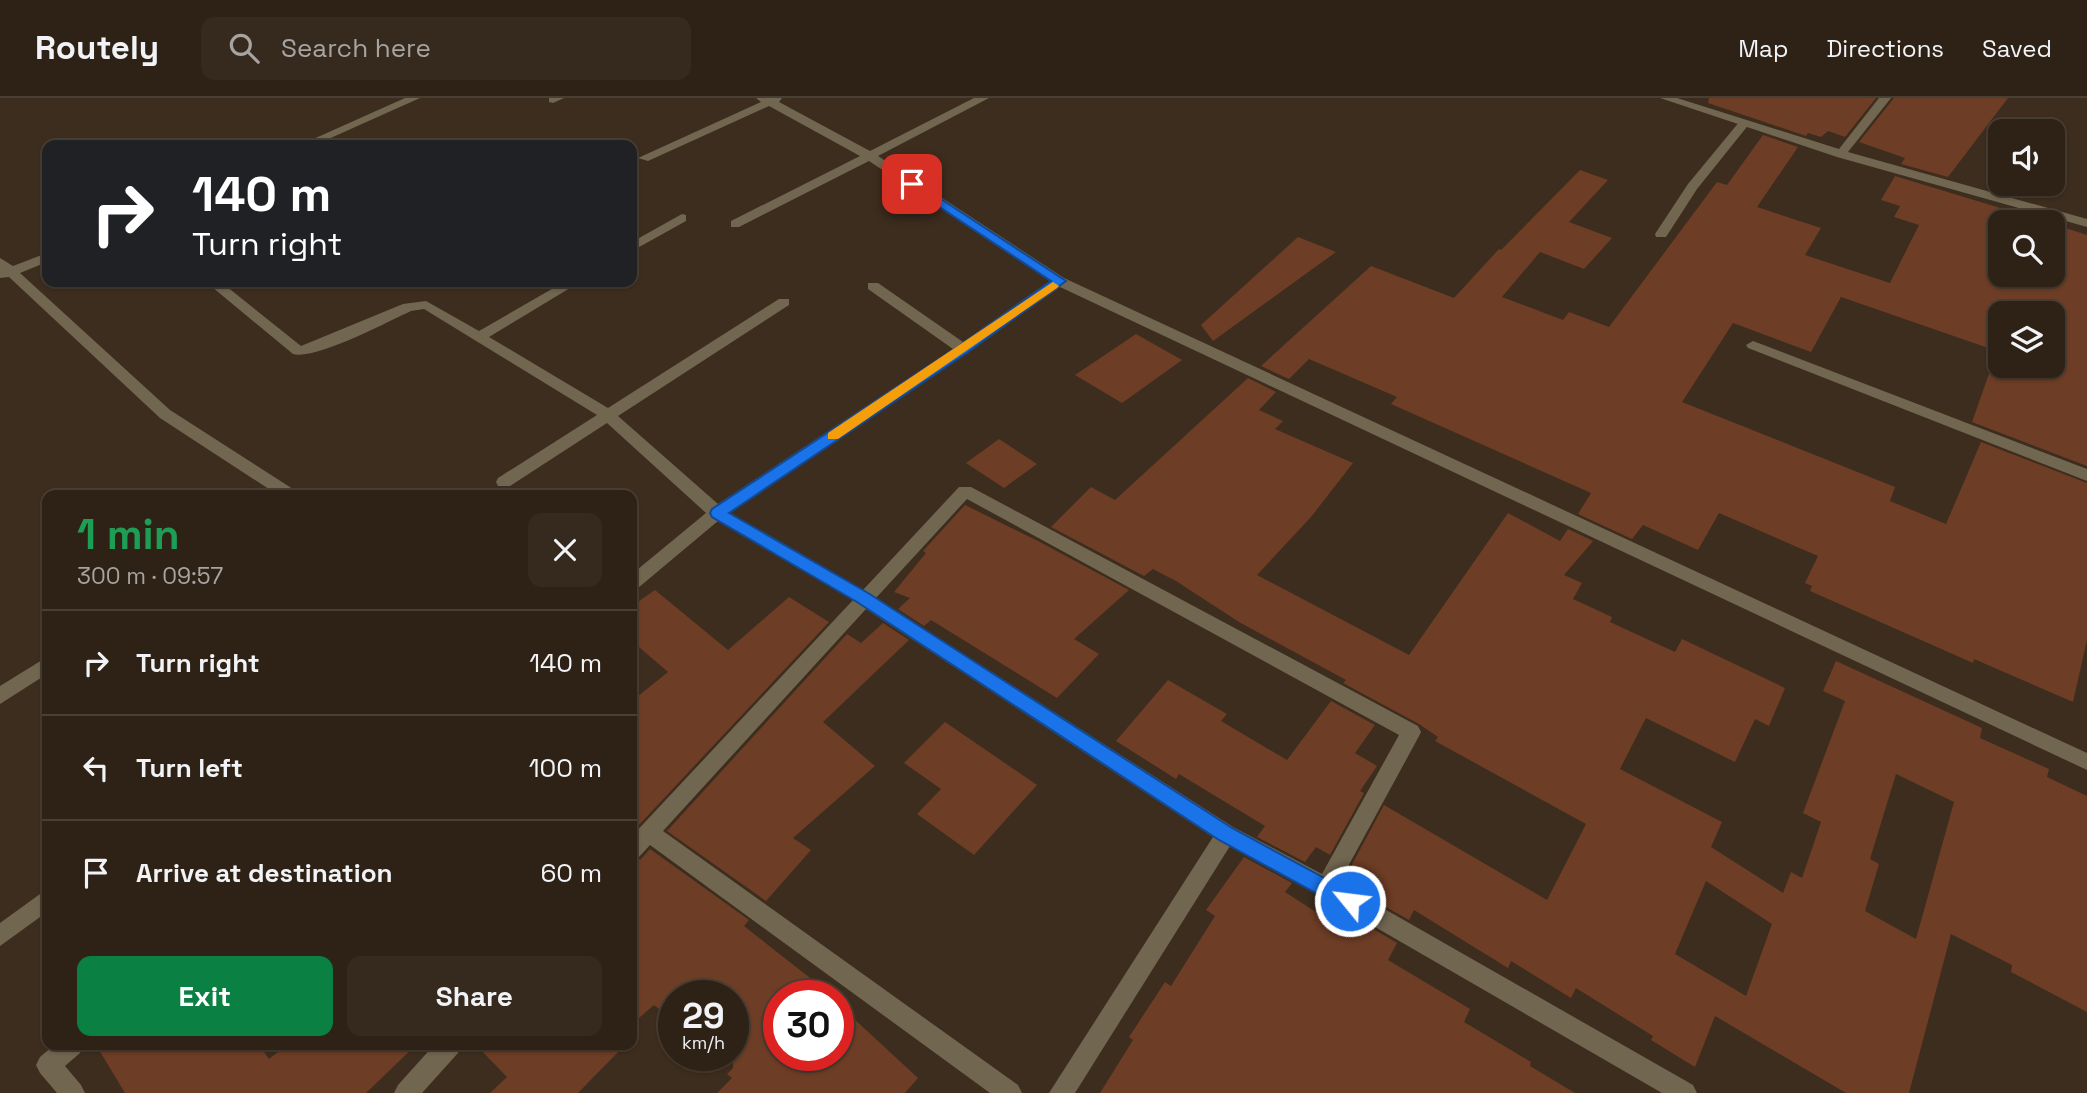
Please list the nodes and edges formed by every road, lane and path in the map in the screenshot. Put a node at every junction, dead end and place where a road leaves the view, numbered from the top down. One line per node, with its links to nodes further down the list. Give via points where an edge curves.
1 (414, 98): 8 (street)
2 (984, 98): 10 (street)
3 (1666, 98): 6 (street)
4 (1885, 98): 9 (street)
5 (771, 100): 10 (street); 11 (street)
6 (1686, 101): 7 (street)
7 (1744, 123): 9 (street); 15 (street)
8 (317, 140)
9 (1841, 154): 13 (street)
10 (870, 156): 14 (street); 19 (street)
11 (644, 158)
12 (682, 218): 16 (street)
13 (2087, 223)
14 (734, 224)
15 (1661, 234)
16 (637, 244)
17 (42, 259): 18 (street)
18 (4, 270): 30 (street, via 165,414)
19 (1059, 281): 26 (street); 36 (street)
20 (873, 286): 26 (street)
21 (219, 287): 24 (street, via 298,351 408,307 426,306)
22 (564, 287): 24 (street)
23 (785, 302): 27 (street)
24 (478, 337): 27 (street)
25 (1753, 345): 28 (street)
26 (963, 349): 31 (street)
27 (610, 416): 29 (street); 31 (street)
28 (2087, 475)
29 (504, 482)
30 (282, 490)
31 (717, 513): 32 (street); 33 (street)
32 (637, 579)
33 (863, 598): 37 (street); 38 (street); 40 (street, via 965,491 1411,732)
34 (42, 667): 35 (street)
35 (0, 696)
36 (2087, 762)
37 (649, 832): 39 (street); 47 (street)
38 (1226, 834): 40 (street); 48 (street)
39 (637, 845)
40 (1326, 887): 49 (street)
41 (42, 903): 42 (street)
42 (0, 936)
43 (66, 1050): 45 (street, via 48,1065)
44 (445, 1050): 46 (street)
45 (73, 1093)
46 (406, 1093)
47 (1010, 1093)
48 (1061, 1093)
49 (1685, 1093)

